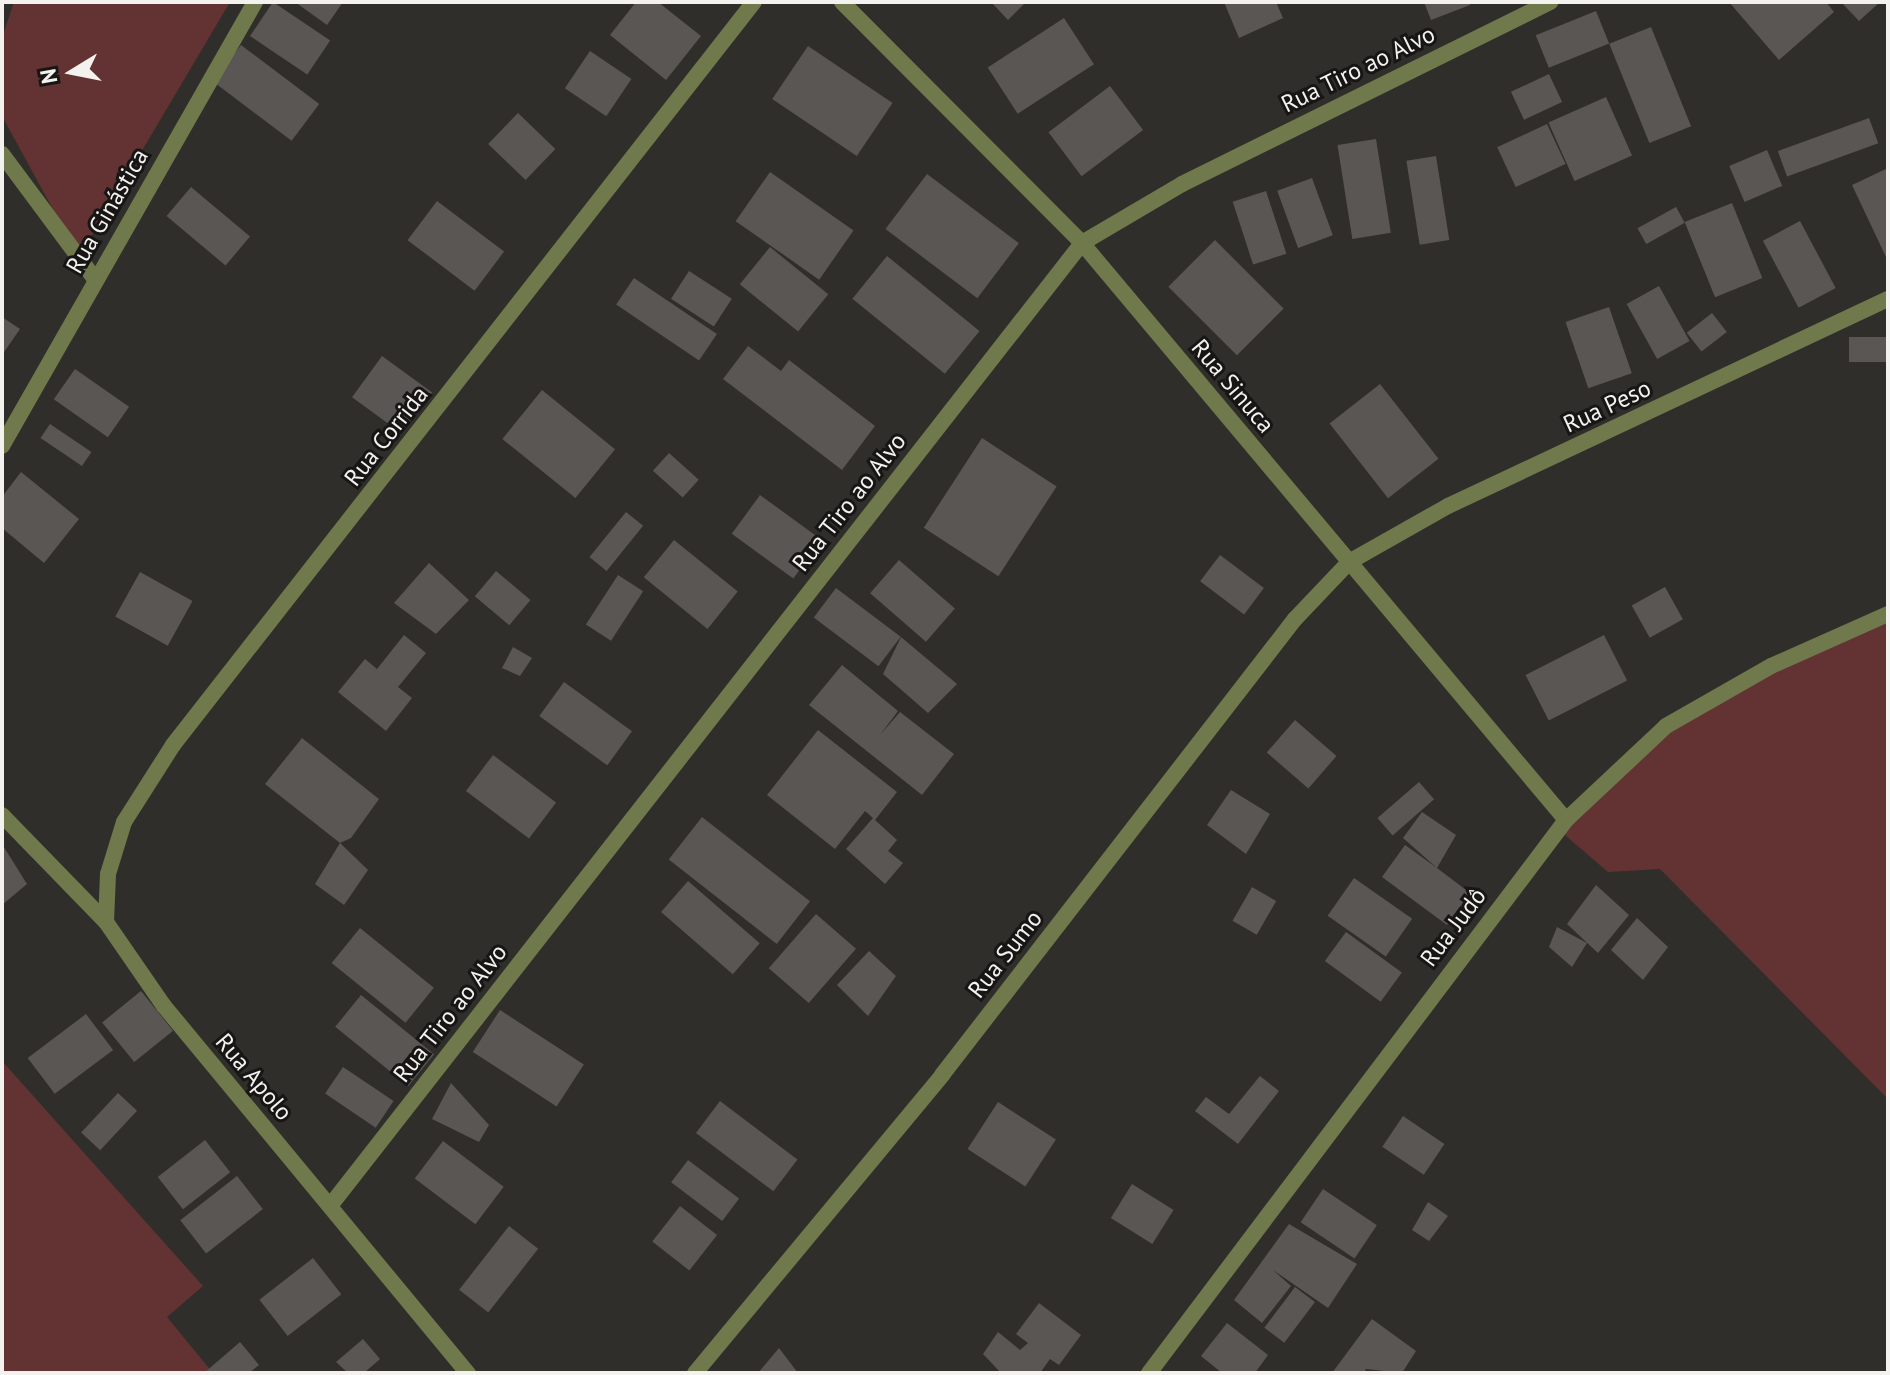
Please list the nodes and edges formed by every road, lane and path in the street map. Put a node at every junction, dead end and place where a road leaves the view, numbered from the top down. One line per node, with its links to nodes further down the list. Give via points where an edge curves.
1 (255, 2): 7 (street, Rua Ginástica)
2 (754, 2): 14 (street, Rua Corrida, via 173,745 124,822 108,874)
3 (842, 2): 6 (street, Rua Sinuca)
4 (1551, 2): 6 (street, Rua Tiro ao Alvo, via 1182,184)
5 (2, 154): 7 (street)
6 (1082, 243): 10 (street, Rua Sinuca); 15 (street, Rua Tiro ao Alvo)
7 (95, 279): 9 (street, Rua Ginástica)
8 (1888, 299): 10 (street, Rua Peso, via 1448,506)
9 (2, 446)
10 (1349, 562): 13 (street, Rua Sinuca); 17 (street, Rua Sumo, via 1295,619 942,1075)
11 (1888, 614): 13 (street, Rua Judô, via 1771,666 1666,726)
12 (2, 815): 14 (street, Rua Apolo)
13 (1566, 820): 18 (street, Rua Judô)
14 (106, 922): 15 (street, Rua Apolo, via 146,984)
15 (330, 1206): 16 (street, Rua Apolo)
16 (468, 1373)
17 (695, 1373)
18 (1149, 1373)

